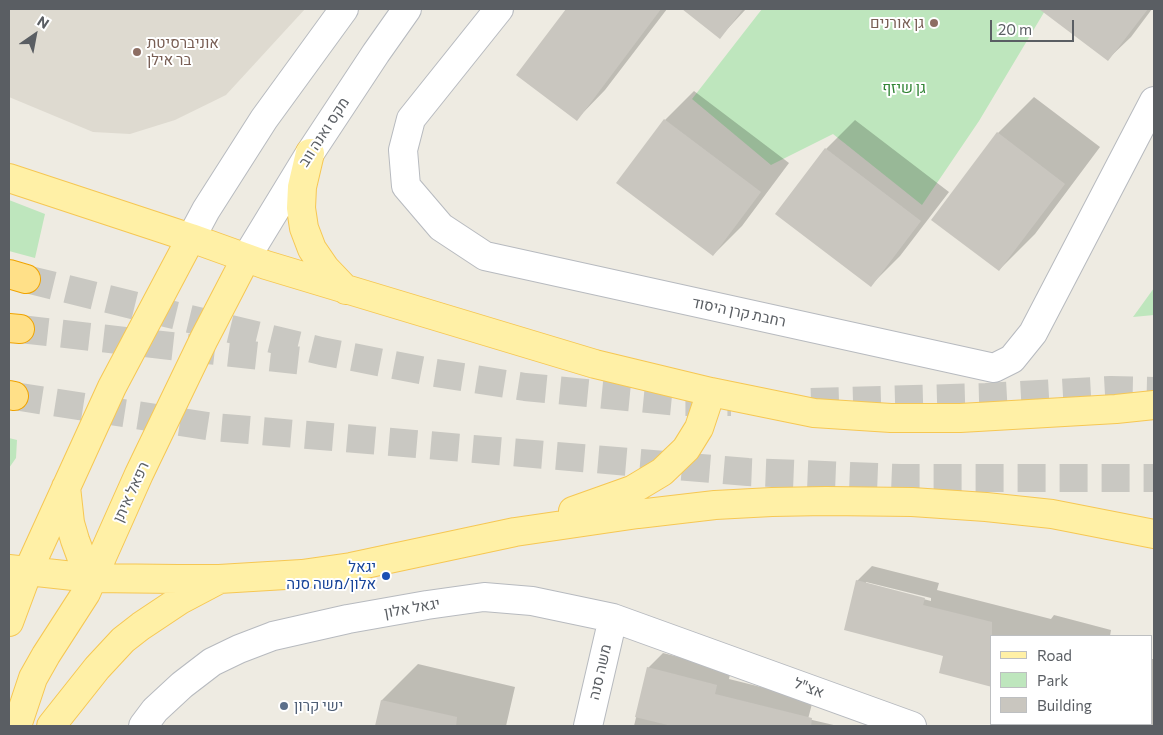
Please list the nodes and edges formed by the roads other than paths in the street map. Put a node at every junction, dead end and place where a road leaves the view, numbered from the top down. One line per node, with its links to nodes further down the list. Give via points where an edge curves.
1 (344, 9): 7 (street, via 264,119)
2 (407, 9): 5 (street, מקס ואנה ווב)
3 (499, 9): 4 (street, רחבת קרן היסוד, via 411,119 403,150 406,186 441,227 485,256 994,368 1012,359 1033,333)
4 (1154, 101)
5 (310, 153): 8 (street, מקס ואנה ווב); 9 (main road, via 302,186 304,228 312,249 325,268)
6 (9, 178): 7 (main road)
7 (190, 238): 8 (main road); 12 (main road, via 112,387)
8 (246, 258): 9 (main road); 16 (main road, רפאל איתן, via 204,338)
9 (348, 291): 10 (main road, via 595,364)
10 (711, 392): 11 (main road, via 814,413 890,418 960,418); 13 (main road, via 699,428 686,449 662,472 632,490)
11 (1154, 405)
12 (66, 487): 15 (main road); 16 (main road, via 74,540)
13 (515, 532): 14 (main road, via 715,505 826,501 986,507 1052,514); 17 (main road, via 351,567 302,574)
14 (1154, 534)
15 (18, 570): 16 (main road); 19 (main road, via 16,607)
16 (92, 578): 17 (main road); 21 (main road, רפאל איתן, via 33,678)
17 (220, 579): 22 (main road, via 180,600 123,640)
18 (613, 618): 20 (street, יגאל אלון); 23 (street, יגאל אלון, via 532,601 484,597 348,619 282,634 212,662 166,700); 24 (street, משה סנה)
19 (9, 622)
20 (706, 651): 25 (street, אצ"ל)
21 (17, 726)
22 (51, 726)
23 (143, 726)
24 (588, 726)
25 (912, 726)

